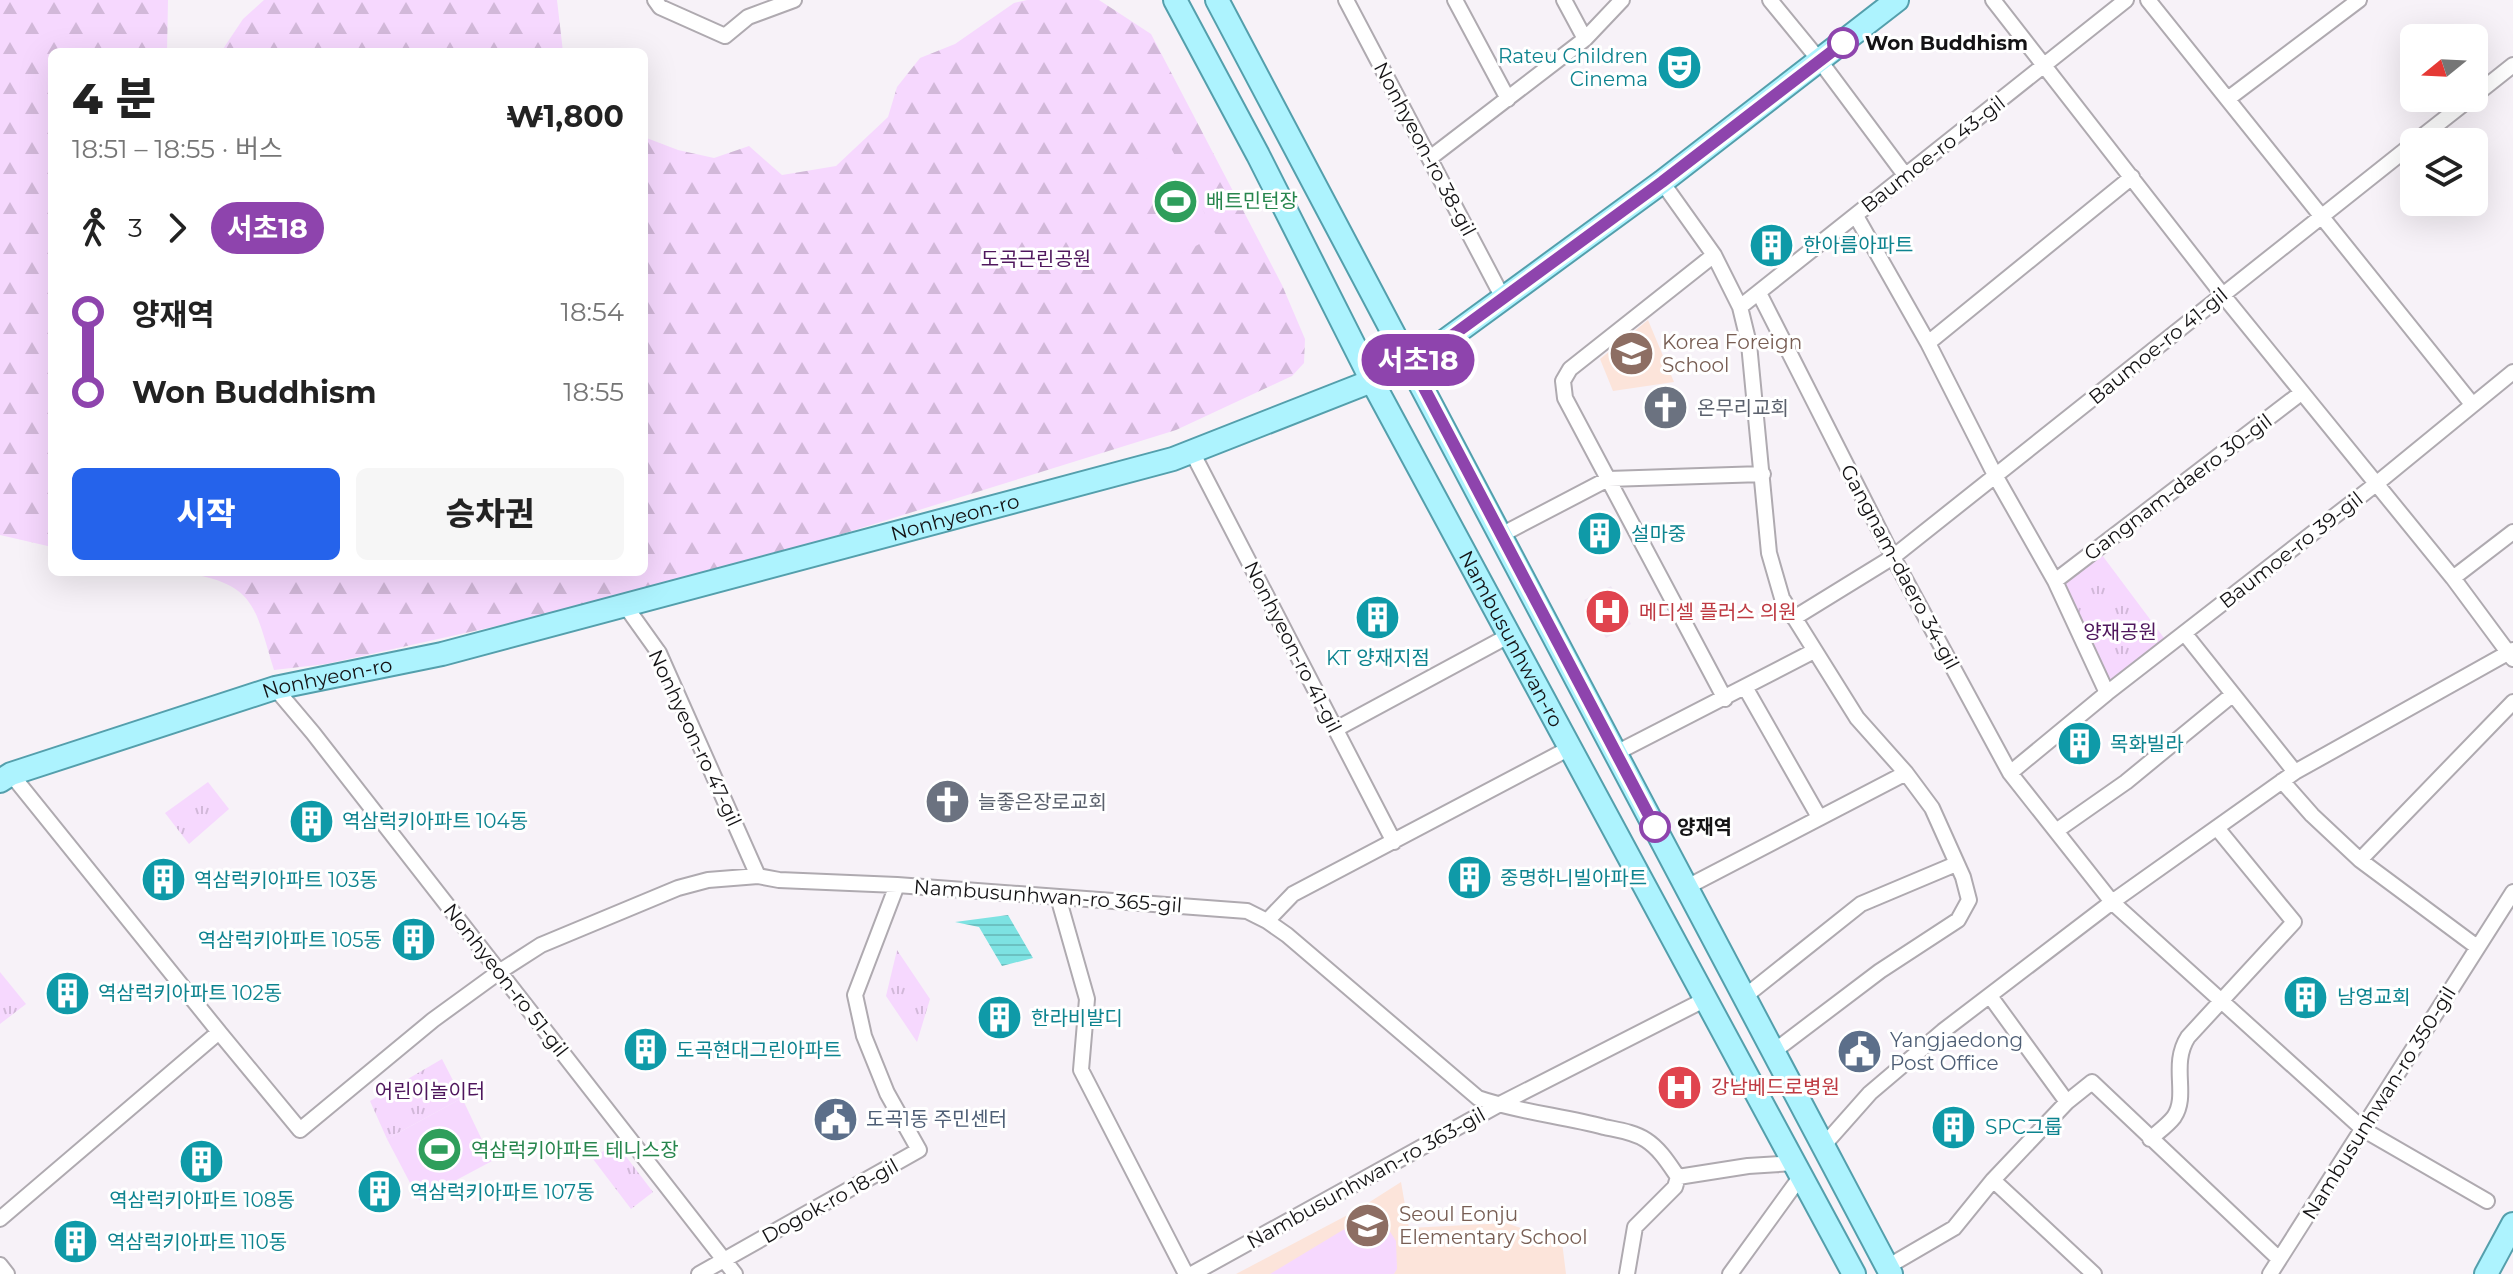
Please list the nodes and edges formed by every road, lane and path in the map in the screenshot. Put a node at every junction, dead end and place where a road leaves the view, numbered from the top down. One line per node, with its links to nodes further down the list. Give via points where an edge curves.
1 (655, 0): 15 (street, via 725,36)
2 (794, 0): 15 (street)
3 (1175, 0): 40 (main road, Nambusunhwan-ro)
4 (1217, 0): 38 (main road, Nambusunhwan-ro)
5 (1346, 0): 26 (street, Nonhyeon-ro 38-gil)
6 (1455, 0): 22 (street)
7 (1564, 0): 16 (street)
8 (1622, 0): 16 (street)
9 (1770, 0): 17 (street)
10 (1897, 0): 17 (main road, Nonhyeon-ro)
11 (1993, 0): 18 (street)
12 (2126, 0): 18 (street, Baumoe-ro 43-gil)
13 (2148, 0): 21 (street)
14 (2359, 0): 21 (street)
15 (769, 4)
16 (1585, 39): 22 (street)
17 (1820, 61): 27 (street); 29 (main road, Nonhyeon-ro)
18 (2044, 67): 27 (street, Baumoe-ro 43-gil); 28 (street)
19 (2512, 67): 20 (street, Baumoe-ro 41-gil)
20 (2488, 85)
21 (2229, 98): 31 (street)
22 (1508, 99): 26 (street)
23 (2453, 112): 24 (street, Baumoe-ro 41-gil)
24 (2433, 128)
25 (2400, 154): 31 (street, Baumoe-ro 41-gil)
26 (1430, 158): 35 (street, Nonhyeon-ro 38-gil)
27 (1905, 175): 30 (street, Baumoe-ro 43-gil)
28 (2132, 177): 34 (street); 37 (street)
29 (1662, 182): 32 (street); 35 (main road, Nonhyeon-ro)
30 (1856, 216): 33 (street, Baumoe-ro 43-gil); 37 (street)
31 (2321, 216): 34 (street, Baumoe-ro 41-gil); 42 (street)
32 (1714, 255): 36 (street); 46 (street, via 1570,369 1563,381 1565,398)
33 (1759, 293): 36 (street, Baumoe-ro 43-gil); 50 (street, Gangnam-daero 34-gil)
34 (2222, 294): 41 (street); 45 (street, Baumoe-ro 41-gil)
35 (1503, 298): 38 (main road, Nonhyeon-ro)
36 (1740, 307): 44 (street)
37 (1928, 343): 45 (street)
38 (1412, 365): 40 (main road, Nonhyeon-ro); 49 (main road, Nambusunhwan-ro)
39 (2513, 372): 42 (street, Baumoe-ro 39-gil)
40 (1372, 381): 43 (main road, Nonhyeon-ro); 56 (main road, Nambusunhwan-ro)
41 (2301, 393): 47 (street); 52 (street, Gangnam-daero 30-gil)
42 (2472, 404): 47 (street, Baumoe-ro 39-gil)
43 (1192, 452): 53 (main road, Nonhyeon-ro); 65 (street, Nonhyeon-ro 41-gil)
44 (1763, 474): 46 (street); 54 (street, via 1769,553 1782,598)
45 (1996, 477): 50 (street, Baumoe-ro 41-gil); 52 (street)
46 (1608, 479): 49 (street); 63 (street)
47 (2376, 484): 51 (street); 55 (street, Baumoe-ro 39-gil)
48 (2513, 532): 51 (street)
49 (1501, 535): 67 (main road, Nambusunhwan-ro)
50 (1893, 557): 54 (street, Baumoe-ro 41-gil); 70 (street, Gangnam-daero 34-gil)
51 (2453, 578): 58 (street)
52 (2055, 581): 61 (street)
53 (624, 604): 60 (main road, Nonhyeon-ro, via 442,654); 79 (street, Nonhyeon-ro 47-gil, via 659,653)
54 (1794, 618): 57 (street)
55 (2185, 634): 61 (street, Baumoe-ro 39-gil); 62 (street)
56 (1510, 635): 65 (street); 66 (main road, Nambusunhwan-ro)
57 (1814, 651): 59 (street); 69 (street, via 1857,718)
58 (2511, 655): 68 (street)
59 (1745, 687): 63 (street); 73 (street)
60 (275, 688): 71 (main road, Nonhyeon-ro); 87 (street, Nonhyeon-ro 51-gil)
61 (2107, 693): 70 (street, Baumoe-ro 39-gil)
62 (2232, 695): 68 (street); 75 (street, via 2126,782)
63 (1725, 699): 67 (street)
64 (2513, 702): 77 (street)
65 (1336, 729): 76 (street, Nonhyeon-ro 41-gil)
66 (1568, 749): 76 (street); 90 (main road, Nambusunhwan-ro)
67 (1616, 753): 81 (main road, Nambusunhwan-ro)
68 (2295, 772): 72 (street)
69 (1906, 773): 73 (street); 78 (street, via 1932,808)
70 (2010, 773): 75 (street, Gangnam-daero 34-gil)
71 (6, 777): 92 (street)
72 (2282, 781): 74 (street); 77 (street)
73 (1819, 817): 81 (street)
74 (2217, 828): 84 (street); 91 (street, via 2294,922)
75 (2056, 831): 84 (street, Gangnam-daero 34-gil)
76 (1394, 842): 85 (street, via 1293,894)
77 (2360, 860): 86 (street)
78 (1956, 864): 89 (street, via 1861,904); 93 (street, via 1969,900 1958,920)
79 (758, 876): 80 (street, Nambusunhwan-ro 365-gil); 87 (street, Nambusunhwan-ro 365-gil, via 678,888 541,945)
80 (897, 885): 83 (street, Nambusunhwan-ro 365-gil); 106 (street, Dogok-ro 18-gil, via 855,995 864,1036 887,1093 919,1150)
81 (1687, 887): 89 (main road, Nambusunhwan-ro)
82 (2513, 892): 86 (street, Nambusunhwan-ro 350-gil)
83 (1058, 897): 85 (street, Nambusunhwan-ro 365-gil, via 1247,911); 113 (street, via 1087,999 1081,1070)
84 (2112, 902): 88 (street); 91 (street, Gangnam-daero 34-gil)
85 (1267, 921): 95 (street, Nambusunhwan-ro 363-gil, via 1478,1098)
86 (2477, 947): 96 (street, Nambusunhwan-ro 350-gil)
87 (499, 972): 92 (street, Nambusunhwan-ro 365-gil, via 300,1130); 106 (street, Nonhyeon-ro 51-gil)
88 (1990, 996): 94 (street); 98 (street, via 1870,1093)
89 (1743, 998): 93 (main road, Nambusunhwan-ro)
90 (1706, 999): 95 (street, Nambusunhwan-ro 363-gil); 99 (main road, Nambusunhwan-ro)
91 (2222, 1002): 96 (street, Gangnam-daero 34-gil); 97 (street, via 2179,1051 2179,1105)
92 (219, 1032): 103 (street)
93 (1773, 1052): 98 (main road, Nambusunhwan-ro)
94 (2067, 1102): 97 (street, via 2092,1082); 101 (street)
95 (1498, 1105): 100 (street, Nambusunhwan-ro 363-gil, via 1633,1134 1661,1154); 113 (street, Nambusunhwan-ro 363-gil)
96 (2364, 1130): 102 (street, Gangnam-daero 34-gil); 105 (street, Nambusunhwan-ro 350-gil)
97 (2150, 1139): 105 (street)
98 (1823, 1146): 108 (main road, Nambusunhwan-ro)
99 (1798, 1169): 100 (street, via 1748,1166); 115 (street); 116 (main road, Nambusunhwan-ro)
100 (1678, 1177): 114 (street, via 1675,1187 1635,1227)
101 (1993, 1180): 108 (street, via 1954,1228); 109 (street)
102 (2487, 1201)
103 (0, 1219)
104 (2513, 1224): 118 (main road)
105 (2279, 1259): 117 (street, Nambusunhwan-ro 350-gil)
106 (725, 1260): 111 (street, Dogok-ro 18-gil); 112 (street, Nonhyeon-ro 51-gil)
107 (0, 1265): 110 (street)
108 (1889, 1270)
109 (2090, 1273)
110 (7, 1274)
111 (699, 1274)
112 (735, 1274)
113 (1189, 1274)
114 (1627, 1274)
115 (1730, 1274)
116 (1854, 1274)
117 (2270, 1274)
118 (2486, 1274)

